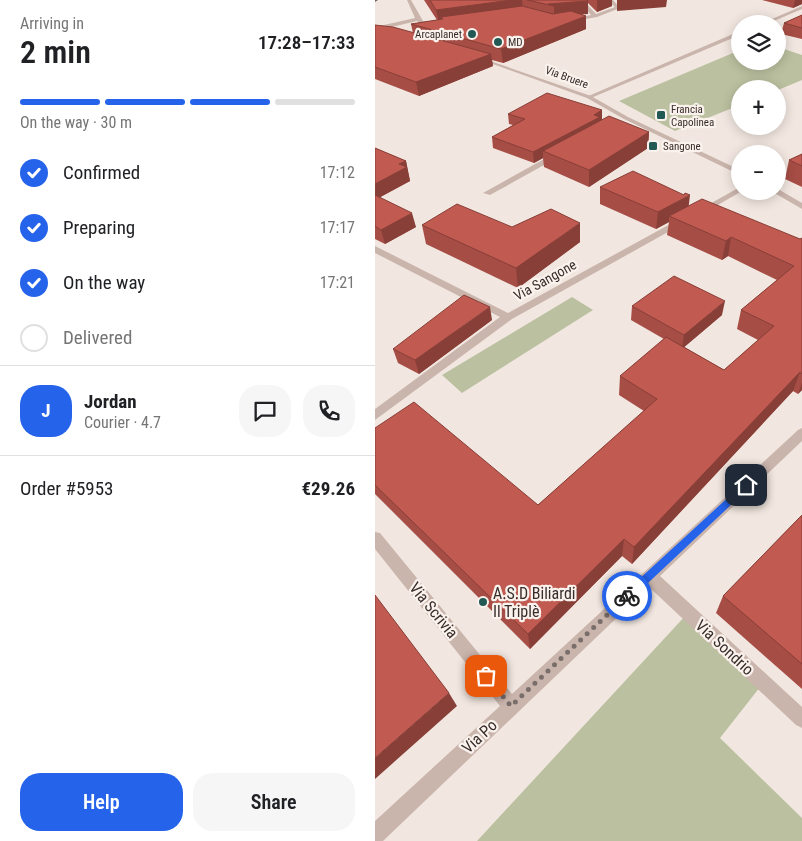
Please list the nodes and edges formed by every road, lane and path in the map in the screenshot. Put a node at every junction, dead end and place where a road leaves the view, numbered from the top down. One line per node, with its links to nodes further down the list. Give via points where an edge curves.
1 (409, 0): 7 (street)
2 (580, 0): 6 (street)
3 (610, 0): 6 (street, via 618,8)
4 (802, 7): 5 (street)
5 (783, 15)
6 (595, 16): 8 (street)
7 (417, 19): 9 (street, via 424,26); 10 (street)
8 (561, 22)
9 (446, 26)
10 (375, 30): 11 (street)
11 (384, 33)
12 (731, 37): 14 (street)
13 (469, 55): 14 (street, Via Bruere)
14 (589, 96): 15 (street, Via Bruere)
15 (626, 118): 16 (street); 18 (street, Via Bruere)
16 (618, 123)
17 (566, 151): 19 (street)
18 (731, 169)
19 (487, 193)
20 (731, 194): 24 (street, Via Sangone)
21 (786, 197): 22 (street)
22 (802, 206)
23 (375, 249): 24 (street)
24 (508, 317): 25 (street, Via Sangone)
25 (375, 415)
26 (802, 433): 28 (street, Via Po)
27 (375, 538): 29 (street, Via Scrivia)
28 (649, 576): 29 (street, Via Po); 30 (street, Via Sondrio)
29 (511, 706): 31 (street, Via Po)
30 (802, 719)
31 (375, 835)

